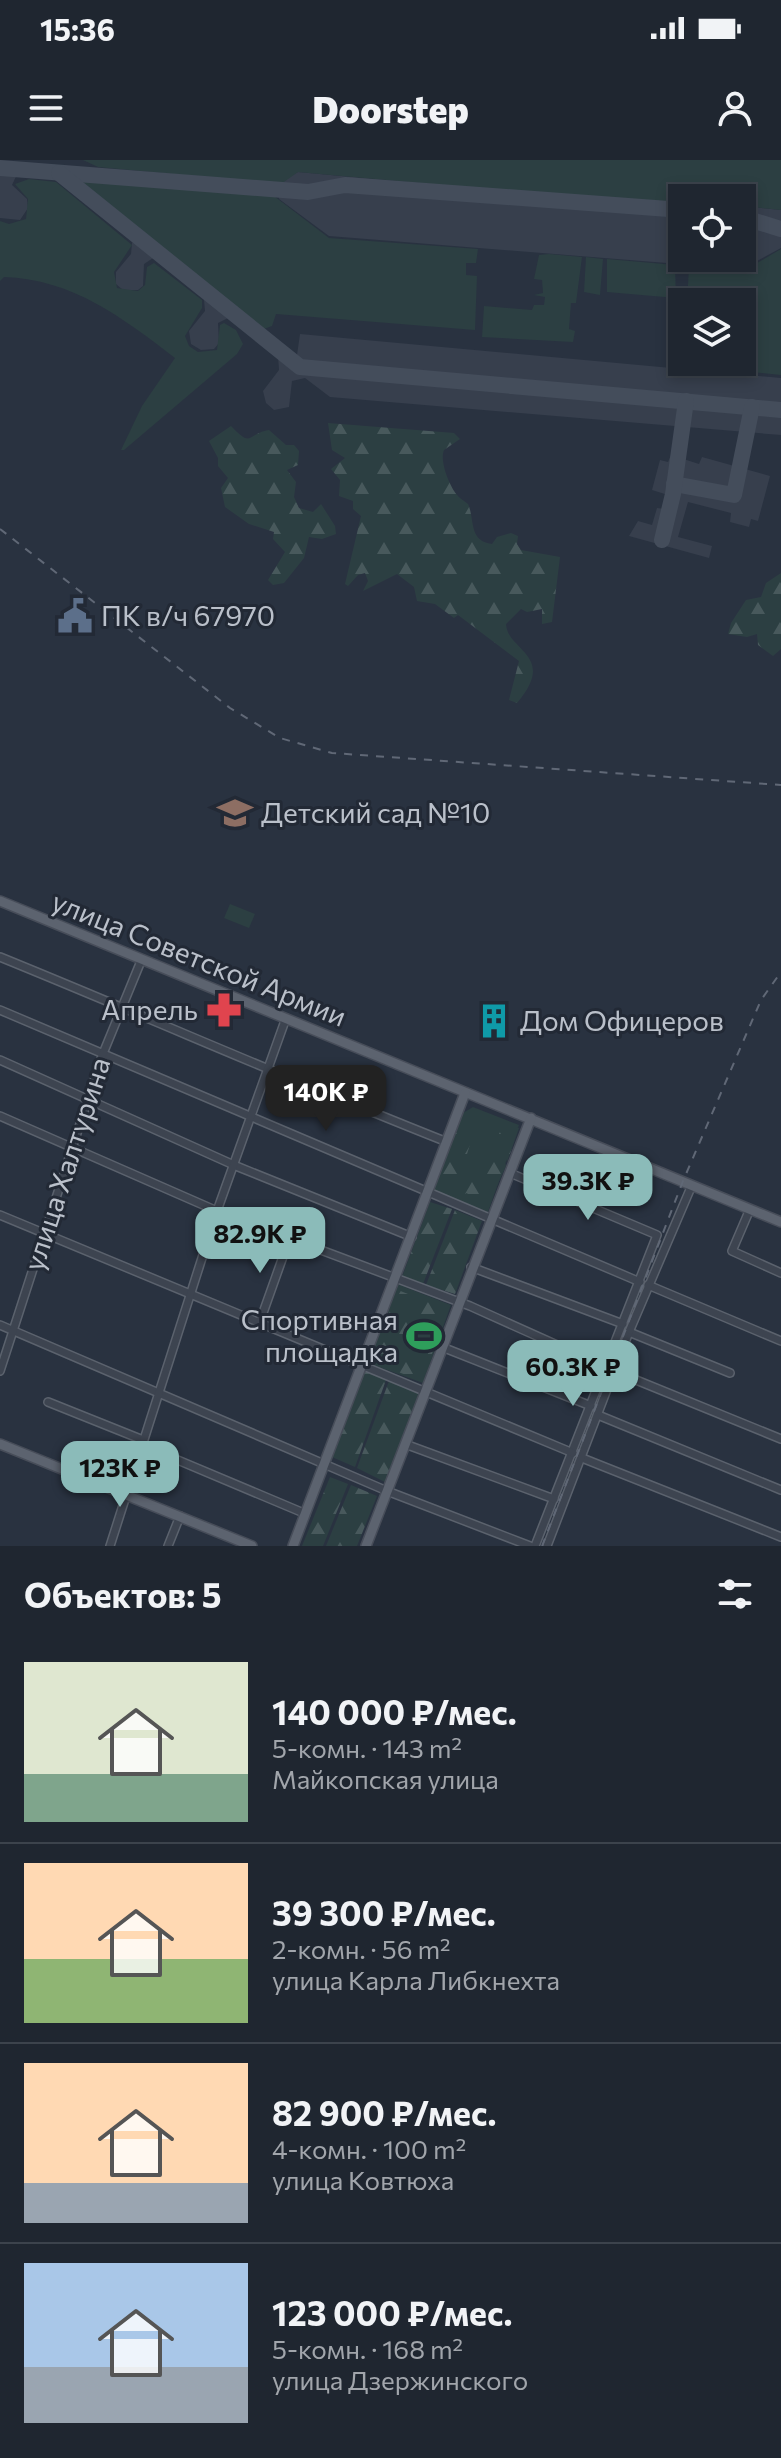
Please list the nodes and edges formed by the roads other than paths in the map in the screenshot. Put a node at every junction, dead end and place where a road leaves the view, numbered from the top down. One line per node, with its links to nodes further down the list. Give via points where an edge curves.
1 (0, 901): 3 (main road, улица Советской Армии)
2 (0, 957): 4 (street)
3 (141, 961): 4 (street, улица Халтурина); 6 (main road, улица Советской Армии)
4 (121, 1005): 7 (street, улица Халтурина); 9 (street)
5 (0, 1010): 7 (street)
6 (286, 1018): 9 (street); 10 (main road, улица Советской Армии)
7 (102, 1056): 11 (street, улица Халтурина); 13 (street)
8 (0, 1060): 11 (street)
9 (269, 1072): 13 (street); 15 (street)
10 (465, 1093): 14 (main road, улица Советской Армии); 15 (main road)
11 (89, 1099): 16 (street, улица Халтурина); 17 (street)
12 (0, 1116): 16 (street)
13 (254, 1117): 17 (street); 20 (street)
14 (531, 1118): 18 (main road); 19 (main road, улица Советской Армии)
15 (447, 1142): 20 (main road)
16 (74, 1148): 22 (street); 26 (street, улица Халтурина)
17 (236, 1166): 22 (street); 28 (street)
18 (510, 1173): 24 (main road); 32 (street, via 657,1235)
19 (692, 1185): 21 (main road, улица Советской Армии); 32 (street)
20 (429, 1194): 24 (street); 28 (main road)
21 (750, 1209): 25 (main road, улица Советской Армии); 30 (street, via 732,1251)
22 (217, 1211): 27 (street); 33 (street)
23 (0, 1215): 26 (street)
24 (491, 1219): 29 (main road); 32 (street)
25 (781, 1222)
26 (44, 1232): 33 (street); 38 (street, улица Халтурина)
27 (290, 1237): 31 (street); 35 (street)
28 (412, 1237): 31 (main road)
29 (471, 1267): 34 (main road); 36 (street)
30 (781, 1273)
31 (395, 1280): 34 (street); 42 (main road)
32 (644, 1284): 36 (street); 39 (street); 40 (street)
33 (190, 1296): 35 (street); 47 (street)
34 (458, 1302): 41 (main road); 43 (street)
35 (259, 1324): 42 (street)
36 (623, 1324): 43 (street)
37 (0, 1325): 38 (street)
38 (12, 1330): 44 (street, улица Халтурина); 47 (street)
39 (629, 1332): 43 (street); 45 (street)
40 (781, 1341)
41 (442, 1347): 46 (main road); 49 (street)
42 (362, 1365): 46 (street); 57 (main road)
43 (610, 1369): 49 (street); 50 (street); 51 (street)
44 (0, 1371)
45 (730, 1373)
46 (426, 1390): 54 (main road); 55 (street)
47 (158, 1393): 52 (street); 57 (street)
48 (48, 1402): 52 (street)
49 (591, 1406): 55 (street)
50 (598, 1415): 56 (street); 58 (street)
51 (781, 1439)
52 (142, 1443): 60 (street); 62 (street)
53 (0, 1444): 60 (main road)
54 (405, 1444): 59 (main road); 61 (street)
55 (573, 1453): 61 (street)
56 (582, 1458): 64 (street); 71 (street)
57 (326, 1464): 59 (street); 62 (main road)
58 (781, 1490)
59 (387, 1491): 69 (main road); 70 (street)
60 (128, 1494): 63 (main road); 65 (street)
61 (554, 1499): 70 (street)
62 (306, 1514): 68 (main road)
63 (180, 1516): 66 (street); 67 (main road)
64 (781, 1537)
65 (110, 1546)
66 (168, 1546)
67 (252, 1546)
68 (293, 1546)
69 (366, 1546)
70 (533, 1546)
71 (547, 1546)

